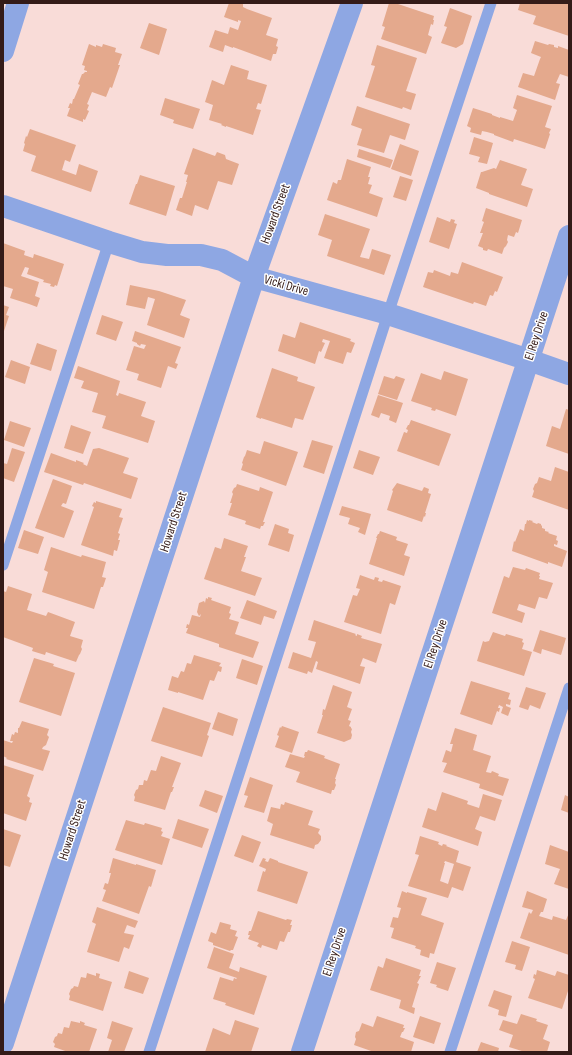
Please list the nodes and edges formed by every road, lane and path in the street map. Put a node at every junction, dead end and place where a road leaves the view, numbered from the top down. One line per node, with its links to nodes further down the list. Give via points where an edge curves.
1 (18, 3): 4 (street)
2 (352, 3): 8 (street, Howard Street)
3 (491, 3): 9 (lane)
4 (3, 51)
5 (3, 206): 7 (street, Vicki Drive)
6 (569, 236): 10 (street, El Rey Drive)
7 (109, 242): 8 (street, Vicki Drive, via 142,252 201,255 222,260); 12 (lane)
8 (254, 277): 9 (street, Vicki Drive); 14 (street, Howard Street)
9 (388, 314): 10 (street, Vicki Drive); 15 (lane)
10 (529, 360): 11 (street, Vicki Drive); 16 (street, El Rey Drive)
11 (569, 374)
12 (3, 565)
13 (569, 688): 17 (lane)
14 (3, 1043)
15 (149, 1052)
16 (302, 1052)
17 (450, 1052)

